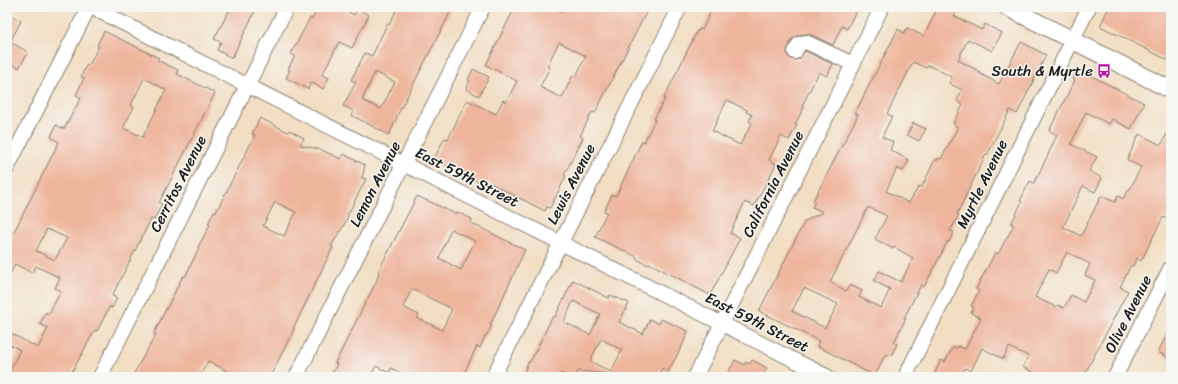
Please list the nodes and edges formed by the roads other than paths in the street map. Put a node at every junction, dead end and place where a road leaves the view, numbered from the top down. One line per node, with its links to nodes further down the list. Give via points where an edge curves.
1 (90, 7): 11 (street, East 59th Street); 14 (street)
2 (287, 7): 11 (street, Cerritos Avenue)
3 (483, 7): 13 (street, Lemon Avenue)
4 (680, 7): 15 (street, Lewis Avenue)
5 (882, 7): 10 (street, California Avenue)
6 (1007, 7): 8 (main road)
7 (1089, 7): 8 (street, Myrtle Avenue)
8 (1073, 40): 12 (main road); 23 (street, Myrtle Avenue)
9 (795, 52): 10 (street, via 799,44 806,42)
10 (853, 64): 17 (street, California Avenue)
11 (248, 85): 13 (street, East 59th Street); 18 (street, Cerritos Avenue)
12 (1171, 90)
13 (404, 164): 15 (street, East 59th Street); 19 (street, Lemon Avenue)
14 (7, 168)
15 (561, 243): 17 (street, East 59th Street); 20 (street, Lewis Avenue)
16 (1171, 267): 24 (street, Olive Avenue)
17 (722, 324): 21 (street, California Avenue); 22 (street, East 59th Street)
18 (100, 377)
19 (296, 377)
20 (493, 377)
21 (695, 377)
22 (828, 377)
23 (905, 377)
24 (1115, 377)

